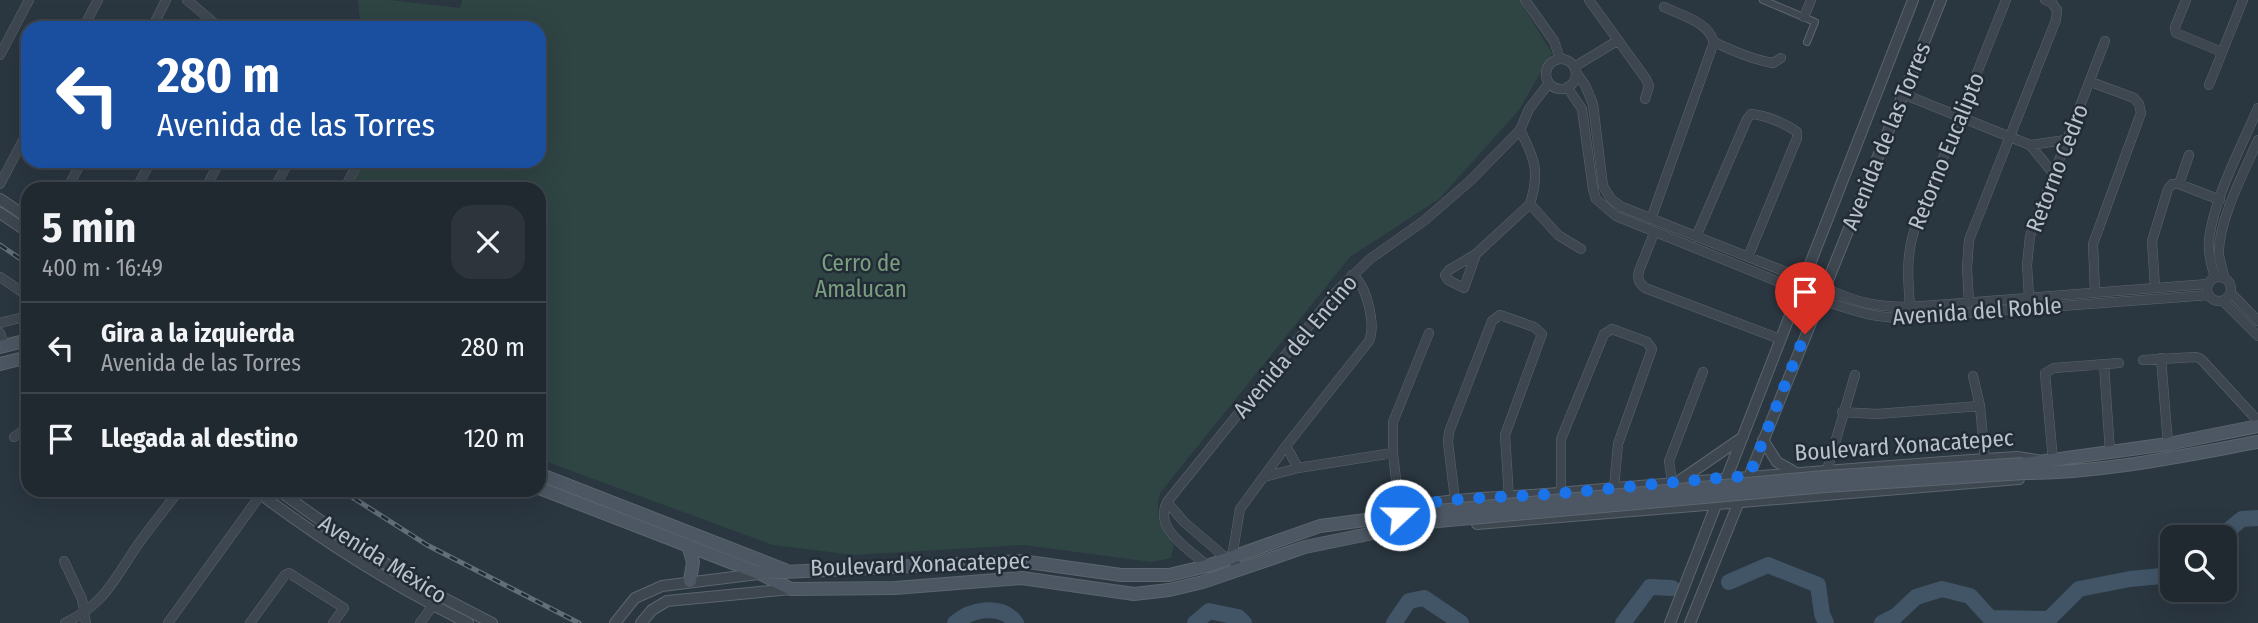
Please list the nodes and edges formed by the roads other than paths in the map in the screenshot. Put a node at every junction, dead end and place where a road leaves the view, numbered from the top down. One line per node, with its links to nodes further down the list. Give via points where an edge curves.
1 (30, 0): 25 (street)
2 (98, 0): 17 (street)
3 (166, 0): 18 (street)
4 (187, 0): 19 (street)
5 (1525, 0): 27 (street, via 1554,41)
6 (1589, 0): 20 (street)
7 (1763, 0): 16 (street)
8 (1811, 0): 16 (street)
9 (1913, 0): 62 (street, Avenida de las Torres)
10 (1941, 0): 33 (street, Avenida de las Torres)
11 (2006, 0): 36 (street, Retorno Eucalipto)
12 (2045, 0): 38 (street, via 2057,10 2056,19)
13 (2186, 0): 24 (street, via 2176,33)
14 (2243, 0): 24 (street)
15 (1664, 7): 22 (street, via 1702,24)
16 (1804, 17): 23 (street, via 1815,22)
17 (87, 21)
18 (156, 21)
19 (212, 21)
20 (1617, 41): 28 (street); 34 (street, via 1648,82)
21 (2105, 41): 29 (street, Retorno Cedro)
22 (1714, 42): 26 (street, via 1763,62); 52 (street)
23 (1807, 43)
24 (2222, 52): 31 (street)
25 (0, 55)
26 (1781, 58)
27 (1560, 59): 28 (street); 30 (street, via 1546,71)
28 (1575, 70): 32 (street, via 1574,81); 52 (street, Avenida del Roble, via 1592,104 1604,186 1622,207)
29 (2091, 82): 39 (street, Retorno Cedro); 66 (street, via 2134,98 2140,113 2093,244)
30 (1549, 83): 32 (street); 37 (street, Avenida del Encino)
31 (2209, 85)
32 (1567, 88): 54 (street, Avenida del Roble, via 1582,108 1596,199 1616,216)
33 (1903, 94): 36 (street); 64 (street, Avenida de las Torres)
34 (1645, 99)
35 (2258, 108): 48 (street)
36 (1959, 116): 38 (street); 73 (street, Retorno Eucalipto, via 1910,244)
37 (1520, 130): 49 (street, via 1536,165); 59 (street, Avenida del Encino, via 1452,199)
38 (2009, 136): 42 (street); 72 (street, via 1969,240)
39 (2066, 140): 42 (street); 44 (street, Retorno Cedro)
40 (2258, 140): 61 (street, via 2230,209)
41 (21, 144): 45 (street)
42 (2030, 145): 44 (street)
43 (2189, 155): 46 (street)
44 (2053, 173): 69 (street, Retorno Cedro, via 2027,249)
45 (0, 184)
46 (2179, 184): 48 (street); 63 (street, via 2168,189 2152,241)
47 (0, 199): 51 (street)
48 (2220, 200): 61 (street, via 2209,240)
49 (1530, 204): 56 (street, via 1558,235); 57 (street)
50 (0, 213): 53 (street)
51 (21, 213)
52 (1651, 219): 55 (street, Avenida del Roble)
53 (21, 227)
54 (1654, 233): 62 (street, Avenida del Roble); 79 (street, via 1639,271 1640,284)
55 (1696, 237): 58 (street, Avenida del Roble); 58 (street, via 1751,114 1781,123 1797,132 1797,138)
56 (1581, 249)
57 (1476, 254): 57 (street, via 1449,270 1448,280 1464,288)
58 (1748, 257): 62 (street, Avenida del Roble)
59 (1352, 275): 101 (street, via 1362,285 1373,332); 126 (street, Avenida del Encino)
60 (0, 277): 65 (street)
61 (2215, 279): 63 (street, Avenida del Roble); 67 (street, via 2229,281); 68 (street)
62 (1801, 284): 64 (street, Avenida del Roble, via 1815,281); 70 (street, Avenida del Roble, via 1808,298); 79 (street, Avenida de las Torres)
63 (2155, 287): 66 (street, Avenida del Roble)
64 (1824, 288): 70 (street, Avenida de las Torres); 73 (street, Avenida del Roble, via 1872,306)
65 (21, 291)
66 (2095, 292): 69 (street, Avenida del Roble)
67 (2231, 293): 71 (street); 75 (street)
68 (2209, 295): 70 (street, Avenida del Roble, via 1901,318 1863,314); 71 (street)
69 (2029, 297): 72 (street, Avenida del Roble)
70 (1819, 300): 98 (street, Avenida de las Torres)
71 (2223, 301): 78 (street)
72 (1969, 302): 73 (street, Avenida del Roble)
73 (1910, 307)
74 (21, 318): 76 (street)
75 (2258, 320)
76 (0, 323)
77 (1429, 333): 103 (street, via 1393,422)
78 (2258, 336)
79 (1780, 339): 97 (street, Avenida de las Torres)
80 (21, 341): 81 (main road)
81 (2, 342)
82 (2161, 358): 84 (street); 93 (street, via 2189,355 2201,359); 100 (street)
83 (21, 359): 86 (main road)
84 (2143, 360)
85 (2119, 363): 87 (street)
86 (0, 364)
87 (2104, 364): 102 (street); 105 (street, via 2054,368 2045,373)
88 (1703, 372): 114 (street, via 1669,461)
89 (1855, 375): 92 (street)
90 (1973, 376): 91 (street)
91 (1980, 406): 92 (street, via 1877,414); 104 (street)
92 (1842, 412): 107 (street)
93 (2258, 421)
94 (2258, 426): 100 (main road, Boulevard Xonacatepec)
95 (21, 432): 96 (street)
96 (14, 437)
97 (1743, 437): 113 (street, Avenida de las Torres); 114 (street)
98 (1763, 440): 108 (street, via 1777,462); 110 (street, Avenida de las Torres)
99 (2258, 442): 105 (main road, Boulevard Xonacatepec, via 2170,458)
100 (2168, 443): 102 (main road, Boulevard Xonacatepec)
101 (1286, 446): 106 (street); 112 (street)
102 (2110, 452): 105 (main road, Boulevard Xonacatepec)
103 (1393, 453): 106 (street); 130 (street)
104 (1985, 459): 105 (street, Boulevard Xonacatepec, via 2017,457); 107 (street, Boulevard Xonacatepec)
105 (2048, 464): 124 (street, Boulevard Xonacatepec, via 2029,478); 130 (main road, Boulevard Xonacatepec, bridge, via 1826,486)
106 (1298, 468): 112 (street)
107 (1826, 470): 108 (street, Boulevard Xonacatepec)
108 (1795, 472): 109 (street, Boulevard Xonacatepec)
109 (1770, 474): 110 (street, Boulevard Xonacatepec); 124 (street, via 1761,487)
110 (1749, 476): 113 (street, Boulevard Xonacatepec); 127 (street, Avenida de las Torres)
111 (546, 477): 137 (main road, Boulevard Xonacatepec)
112 (1264, 477): 133 (street, via 1240,509)
113 (1728, 477): 114 (street, Boulevard Xonacatepec); 128 (street, Avenida de las Torres)
114 (1680, 481): 115 (street, Boulevard Xonacatepec); 129 (street, via 1697,484 1701,491)
115 (1614, 488): 117 (street, Boulevard Xonacatepec); 117 (street, via 1618,444 1651,345 1607,330 1561,439)
116 (546, 491): 132 (main road, Boulevard Xonacatepec)
117 (1561, 493): 118 (street, Boulevard Xonacatepec)
118 (1536, 495): 123 (street, Boulevard Xonacatepec); 131 (street)
119 (174, 497): 145 (street)
120 (256, 497): 147 (street)
121 (268, 497): 142 (street, Avenida México, via 350,555)
122 (288, 497): 142 (street, Avenida México)
123 (1509, 498): 125 (street, Boulevard Xonacatepec); 125 (street, via 1505,435 1542,334 1500,315 1492,321 1449,432)
124 (1771, 499): 127 (street, Boulevard Xonacatepec)
125 (1455, 500): 130 (street, Boulevard Xonacatepec)
126 (1167, 502): 133 (street); 135 (street, via 1164,520 1176,540)
127 (1738, 502): 128 (street, Boulevard Xonacatepec); 144 (street, Avenida de las Torres)
128 (1717, 503): 129 (street, Boulevard Xonacatepec); 143 (street, Avenida de las Torres)
129 (1692, 505): 131 (street, Boulevard Xonacatepec)
130 (1397, 517): 131 (street, Boulevard Xonacatepec, via 1413,529); 133 (main road, Boulevard Xonacatepec, via 1320,526); 136 (main road, Boulevard Xonacatepec)
131 (1538, 518)
132 (688, 545): 138 (main road, Boulevard Xonacatepec); 139 (main road, via 694,562)
133 (1229, 558): 135 (main road, Boulevard Xonacatepec); 136 (street)
134 (64, 561): 145 (street, via 82,599)
135 (1208, 566): 137 (main road, Boulevard Xonacatepec, via 1169,575 1121,575 1021,561)
136 (1239, 570): 140 (main road, Boulevard Xonacatepec, via 1169,590 1134,594 1022,578 895,588)
137 (790, 572): 138 (main road); 140 (main road)
138 (761, 573): 139 (street); 141 (main road, Boulevard Xonacatepec)
139 (690, 581): 153 (street, via 635,598)
140 (815, 588): 141 (main road, Boulevard Xonacatepec)
141 (791, 589): 154 (street, via 667,601)
142 (437, 601): 150 (street); 151 (street, Avenida México); 152 (street, Avenida México)
143 (1679, 603): 144 (street); 155 (street, Avenida de las Torres)
144 (1694, 609): 156 (street, Avenida de las Torres)
145 (85, 618): 146 (street)
146 (65, 623)
147 (168, 623)
148 (250, 623): 149 (street, via 289,572 344,608)
149 (333, 623)
150 (420, 623)
151 (468, 623)
152 (492, 623)
153 (615, 623)
154 (641, 623)
155 (1670, 623)
156 (1690, 623)

